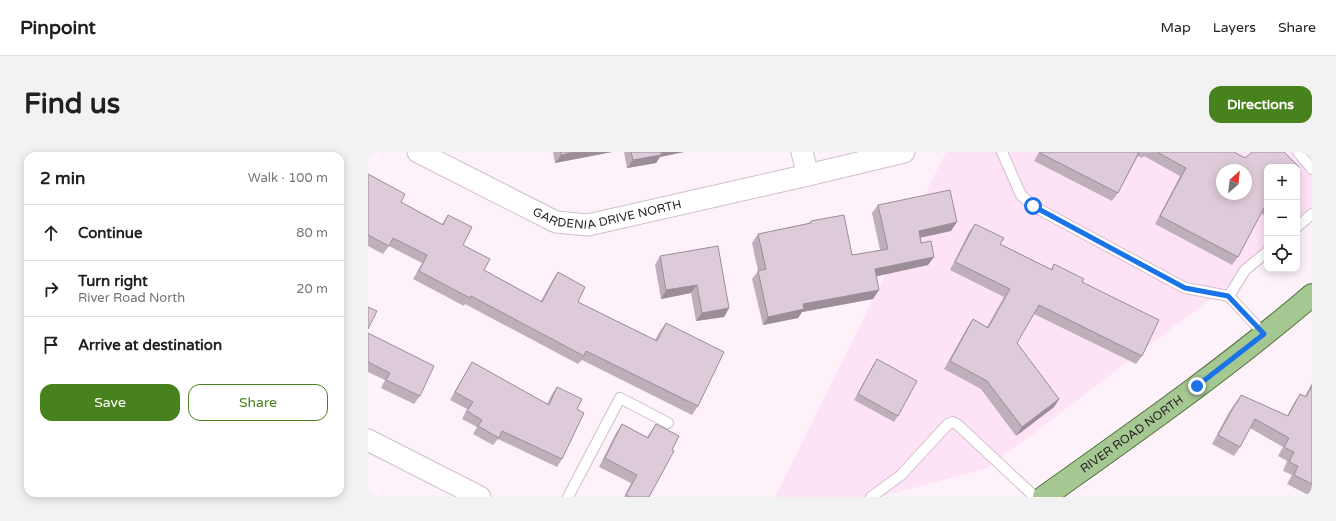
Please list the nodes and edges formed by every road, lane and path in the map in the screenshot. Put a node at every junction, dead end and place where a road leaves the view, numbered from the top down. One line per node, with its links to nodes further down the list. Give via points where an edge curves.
1 (418, 152): 7 (street, GARDENIA DRIVE NORTH, via 556,222 588,225)
2 (802, 152): 7 (street)
3 (904, 152): 7 (street, GARDENIA DRIVE NORTH)
4 (1002, 152): 12 (lane, via 1021,196 1033,206 1185,288)
5 (1298, 152): 6 (lane)
6 (1312, 169)
7 (808, 175)
8 (1312, 214): 9 (lane)
9 (1300, 224)
10 (1264, 254): 12 (lane, via 1245,270)
11 (1312, 295): 13 (main road, RIVER ROAD NORTH)
12 (1228, 296): 13 (lane)
13 (1264, 334): 20 (main road, RIVER ROAD NORTH)
14 (668, 423): 17 (lane, via 620,398)
15 (368, 440): 16 (street)
16 (480, 497)
17 (568, 497)
18 (871, 497): 19 (lane, via 901,475 952,422)
19 (1035, 497)
20 (1044, 497)

